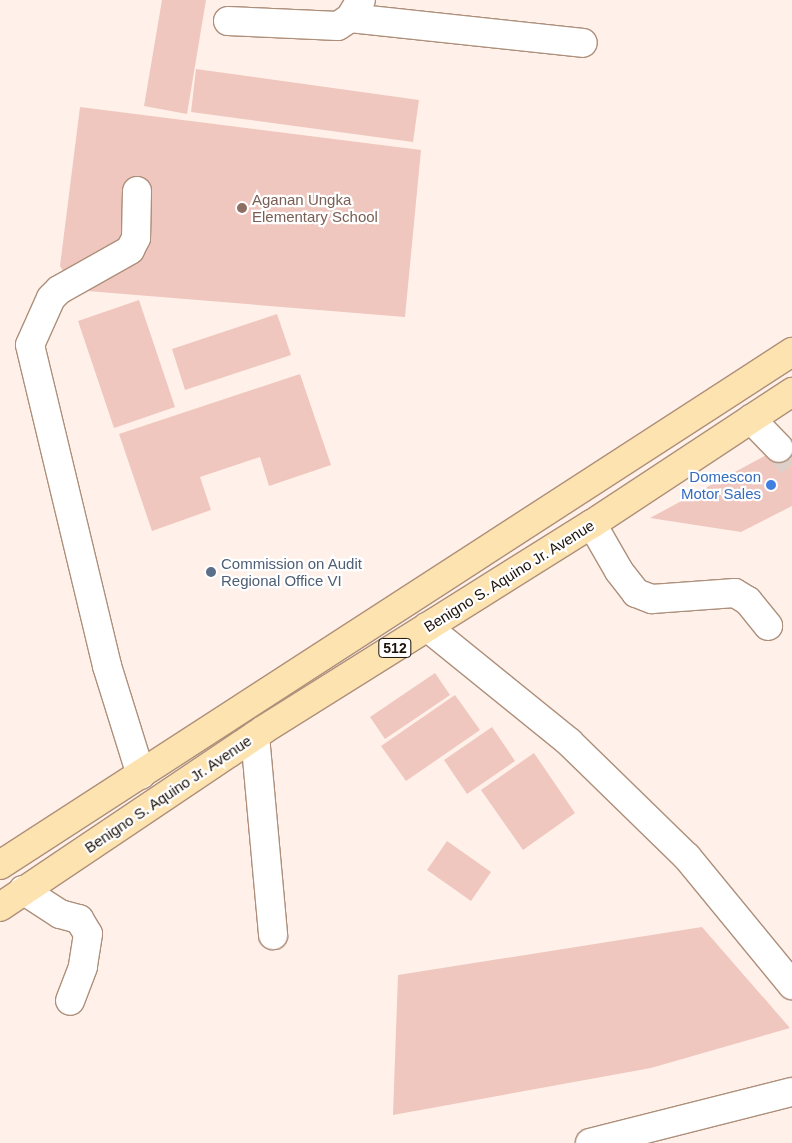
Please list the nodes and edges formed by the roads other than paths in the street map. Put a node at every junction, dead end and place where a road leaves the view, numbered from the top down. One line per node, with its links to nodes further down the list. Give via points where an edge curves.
1 (355, 9): 2 (street, via 338,26); 3 (street)
2 (228, 21)
3 (582, 43)
4 (137, 191): 14 (street, via 136,238 130,250 59,290 51,298 30,345 107,666)
5 (792, 352): 12 (main road, Benigno S. Aquino Jr. Avenue / 512)
6 (792, 392): 7 (main road, Benigno S. Aquino Jr. Avenue / 512)
7 (751, 418): 8 (street); 9 (main road, Benigno S. Aquino Jr. Avenue / 512)
8 (779, 448)
9 (592, 524): 10 (street, via 619,571 636,592 652,599 671,600 735,593 748,601); 11 (main road, Benigno S. Aquino Jr. Avenue / 512)
10 (768, 626)
11 (427, 627): 13 (main road, Benigno S. Aquino Jr. Avenue / 512); 19 (street, via 568,742 687,856)
12 (248, 706): 13 (main road); 14 (main road, Benigno S. Aquino Jr. Avenue / 512)
13 (259, 733): 16 (main road, Benigno S. Aquino Jr. Avenue / 512); 18 (street)
14 (141, 775): 15 (main road, Benigno S. Aquino Jr. Avenue / 512)
15 (0, 865)
16 (24, 890): 17 (main road, Benigno S. Aquino Jr. Avenue / 512); 20 (street, via 60,914 79,919 88,934 83,967)
17 (0, 906)
18 (273, 935)
19 (792, 985)
20 (70, 1001)
21 (792, 1092): 22 (street)
22 (590, 1143)

